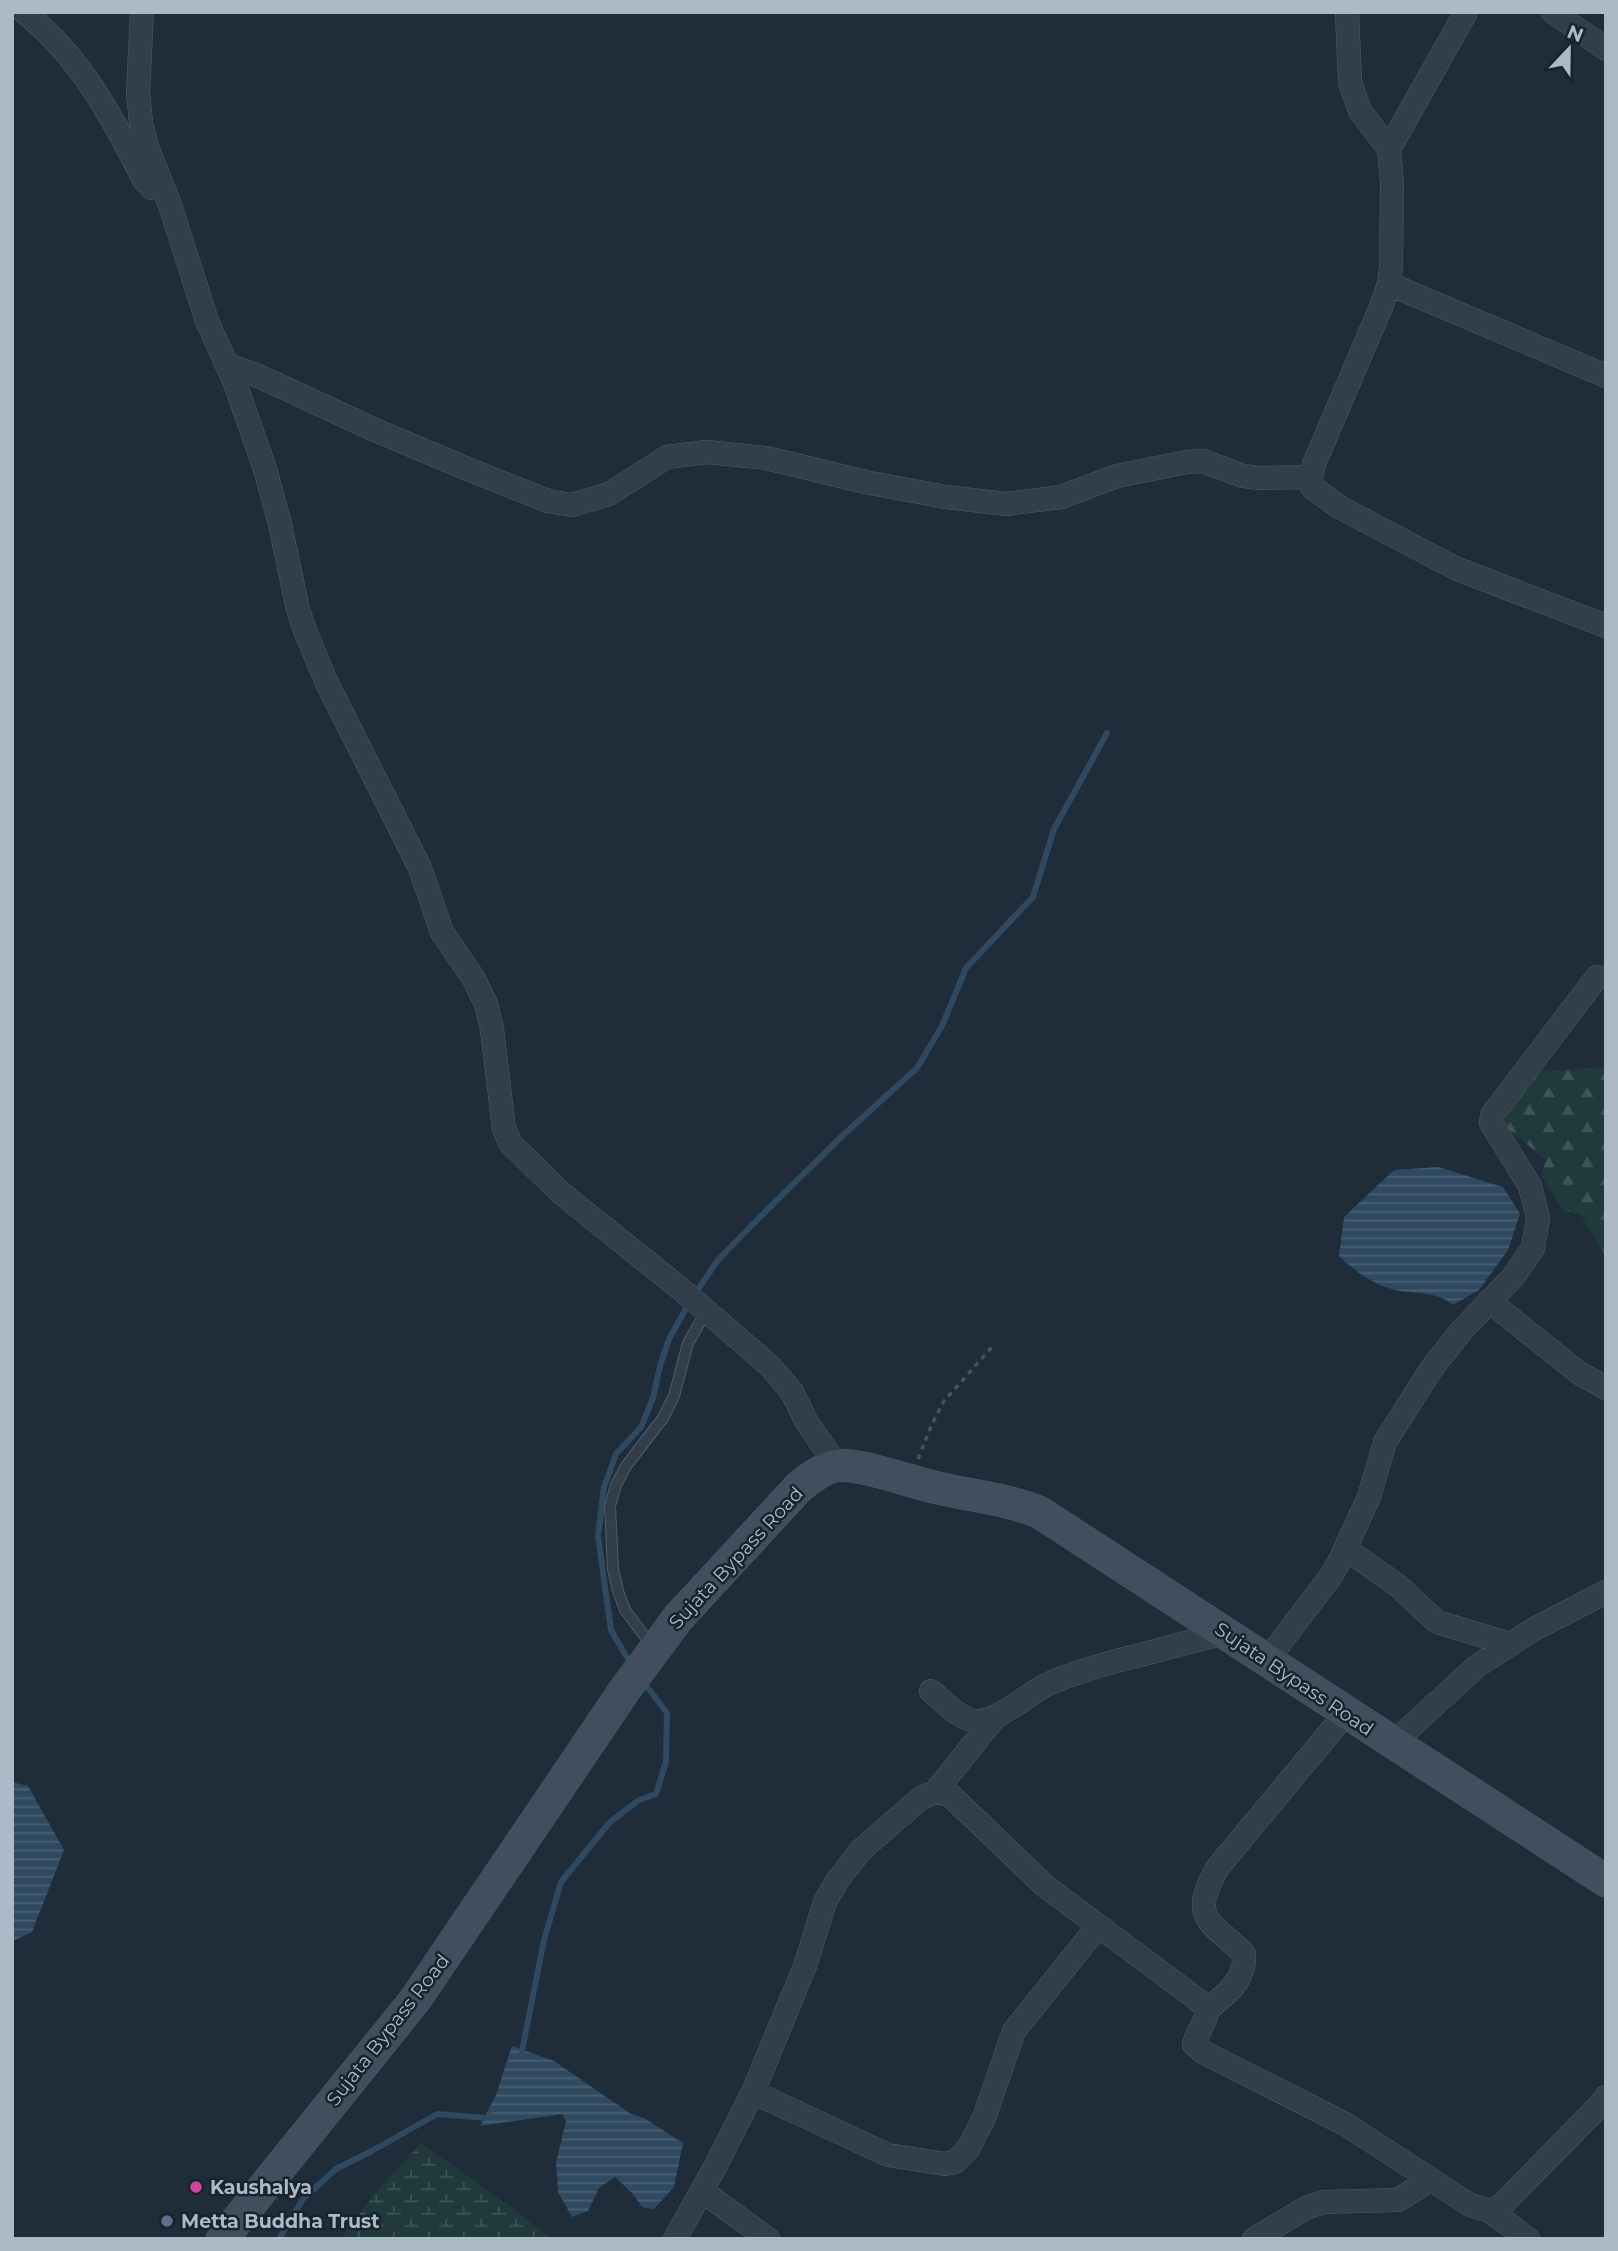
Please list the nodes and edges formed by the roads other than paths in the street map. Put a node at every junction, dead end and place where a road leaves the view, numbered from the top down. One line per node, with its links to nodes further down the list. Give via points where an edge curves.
1 (24, 12): 8 (street, via 51,33 83,72 144,180)
2 (142, 12): 8 (street, via 141,122)
3 (1348, 12): 7 (street, via 1350,82 1360,111)
4 (1466, 12): 7 (street)
5 (1553, 12): 6 (street)
6 (1606, 49)
7 (1389, 149): 9 (street)
8 (170, 205): 10 (street, via 207,321)
9 (1389, 284): 11 (street); 12 (street)
10 (228, 365): 12 (street, via 514,488 572,505 609,494 667,457 707,452 766,458 883,485 1006,504 1061,497 1117,476 1187,462 1203,461 1243,476); 16 (street, via 272,492 306,633 420,868 442,932 486,1004 504,1129 511,1144 561,1193)
11 (1606, 376)
12 (1311, 477): 13 (street, via 1312,486 1339,507 1455,568)
13 (1606, 626)
14 (1597, 977): 15 (street, via 1492,1115 1494,1129 1530,1186 1538,1218 1537,1233 1523,1264)
15 (1489, 1301): 17 (street, via 1578,1373); 19 (street, via 1432,1368 1385,1442 1369,1497)
16 (703, 1309): 18 (street, via 784,1381); 23 (lane, via 674,1396 663,1419 626,1466 610,1506 618,1591)
17 (1606, 1388)
18 (837, 1466): 21 (street, Sujata Bypass Road, via 1039,1512); 23 (street, Sujata Bypass Road, via 815,1475 783,1503)
19 (1346, 1549): 22 (street, via 1397,1585 1437,1622); 24 (street)
20 (1606, 1592): 22 (street)
21 (1226, 1633): 24 (street, Sujata Bypass Road); 27 (street, via 1070,1676)
22 (1510, 1644): 28 (street, via 1477,1666)
23 (650, 1655): 39 (street, Sujata Bypass Road, via 415,2000)
24 (1267, 1660): 26 (street, Sujata Bypass Road)
25 (931, 1691): 27 (street, via 967,1718 975,1721)
26 (1346, 1713): 28 (street, Sujata Bypass Road); 32 (street, via 1212,1877 1204,1900 1205,1915 1210,1926 1244,1954 1244,1963 1232,1988)
27 (996, 1716): 29 (street)
28 (1392, 1744): 30 (street, Sujata Bypass Road)
29 (935, 1792): 31 (street, via 950,1795 1045,1886); 33 (street, via 921,1798 861,1850 825,1902 805,1966)
30 (1606, 1881)
31 (1098, 1926): 32 (street); 33 (street, via 1014,2031 984,2118 968,2149 955,2162 888,2155)
32 (1208, 2009): 35 (street, via 1194,2044 1203,2052 1345,2124)
33 (753, 2092): 36 (street)
34 (1606, 2097): 37 (street, via 1500,2207)
35 (1430, 2180): 37 (street, via 1470,2205); 41 (street, via 1398,2200 1314,2205)
36 (702, 2191): 38 (street); 40 (street)
37 (1490, 2211): 42 (street)
38 (760, 2236)
39 (222, 2239)
40 (675, 2239)
41 (1254, 2239)
42 (1528, 2239)

